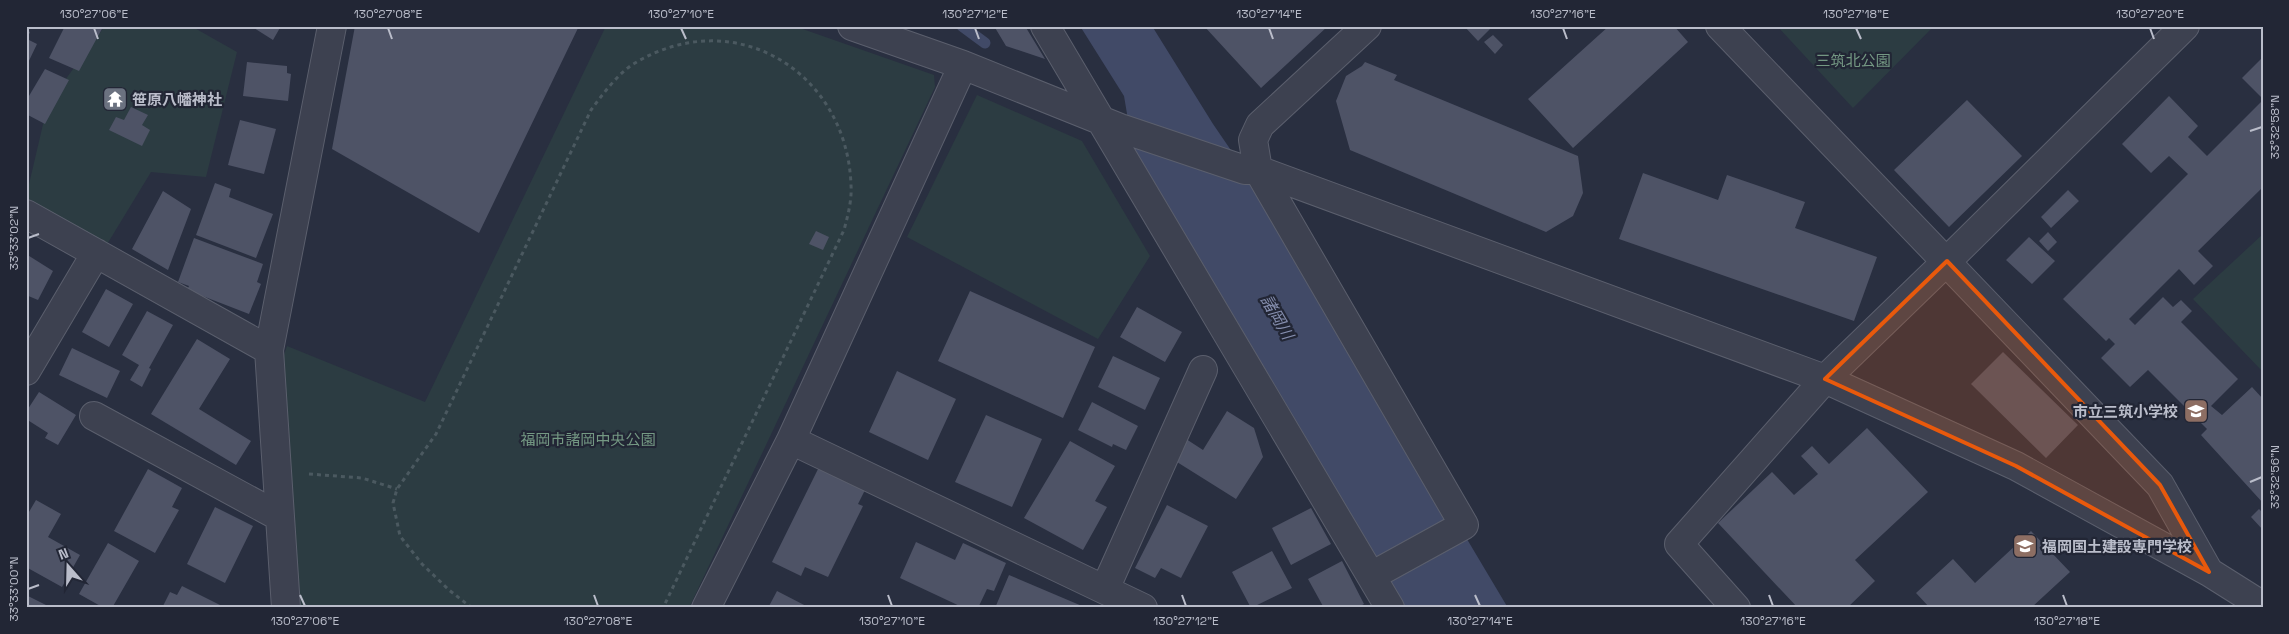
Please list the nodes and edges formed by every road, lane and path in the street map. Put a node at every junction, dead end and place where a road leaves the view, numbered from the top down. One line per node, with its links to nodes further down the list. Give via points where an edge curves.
1 (332, 26): 13 (street)
2 (852, 26): 7 (street)
3 (1045, 26): 8 (street)
4 (1367, 26): 9 (street, via 1260,124 1253,140)
5 (1720, 26): 12 (street)
6 (2185, 26): 12 (street)
7 (963, 65): 8 (street); 18 (street)
8 (1111, 125): 9 (street); 31 (street)
9 (1251, 170): 16 (street); 23 (street, via 1464,525)
10 (26, 214): 11 (street)
11 (96, 253): 13 (street); 15 (street)
12 (1947, 261): 16 (street); 22 (street, via 2160,485)
13 (268, 350): 21 (street)
14 (1203, 370): 24 (street)
15 (26, 372)
16 (1825, 379): 22 (street, via 2016,466); 32 (street, via 1679,544)
17 (94, 416): 21 (street)
18 (791, 440): 24 (street); 29 (street)
19 (304, 473): 20 (path, via 362,478)
20 (397, 489): 27 (path, via 393,503 400,536 422,564); 28 (path, via 436,434 602,95 634,63 667,48 696,40 724,40 765,52 801,74 820,95 837,122 847,154 851,186 849,209 844,230)
21 (280, 516): 26 (street)
22 (2210, 572): 25 (street)
23 (1375, 574)
24 (1105, 590): 30 (street)
25 (2263, 606)
26 (286, 608)
27 (472, 608)
28 (663, 608)
29 (706, 608)
30 (1143, 608)
31 (1390, 608)
32 (1736, 608)

